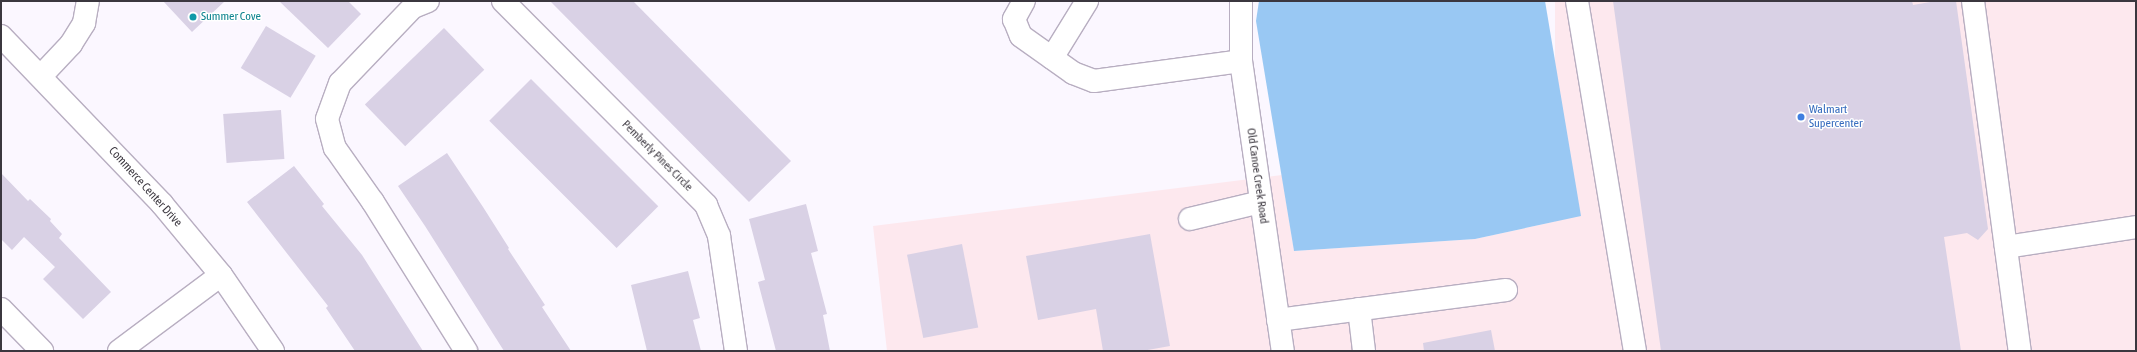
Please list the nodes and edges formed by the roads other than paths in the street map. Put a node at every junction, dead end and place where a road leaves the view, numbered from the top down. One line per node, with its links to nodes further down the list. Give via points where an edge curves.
1 (88, 1): 12 (street, via 84,23 74,39)
2 (428, 1): 25 (street, via 413,7 340,82 327,119 335,148)
3 (503, 1): 26 (street, Pemberly Pines Circle, via 706,205 718,236)
4 (1024, 1): 10 (street, via 1014,19 1021,36)
5 (1087, 1): 10 (street)
6 (1241, 1): 11 (street, Old Canoe Creek Road)
7 (1576, 1): 29 (street)
8 (1973, 1): 16 (street)
9 (1, 36): 12 (street, Commerce Center Drive)
10 (1052, 58): 11 (street, via 1073,73 1094,81)
11 (1241, 61): 13 (street, Old Canoe Creek Road)
12 (41, 76): 17 (street, Commerce Center Drive, via 162,204)
13 (1261, 202): 14 (street); 21 (street, Old Canoe Creek Road)
14 (1190, 219)
15 (2136, 227): 16 (street)
16 (2006, 247): 30 (street)
17 (221, 275): 23 (street); 24 (street, Commerce Center Drive)
18 (1506, 290): 20 (street)
19 (1, 309): 22 (street)
20 (1359, 309): 21 (street); 28 (street)
21 (1278, 320): 27 (street, Old Canoe Creek Road)
22 (42, 351)
23 (119, 351)
24 (273, 351)
25 (466, 351)
26 (736, 351)
27 (1283, 351)
28 (1364, 351)
29 (1635, 351)
30 (2020, 351)

